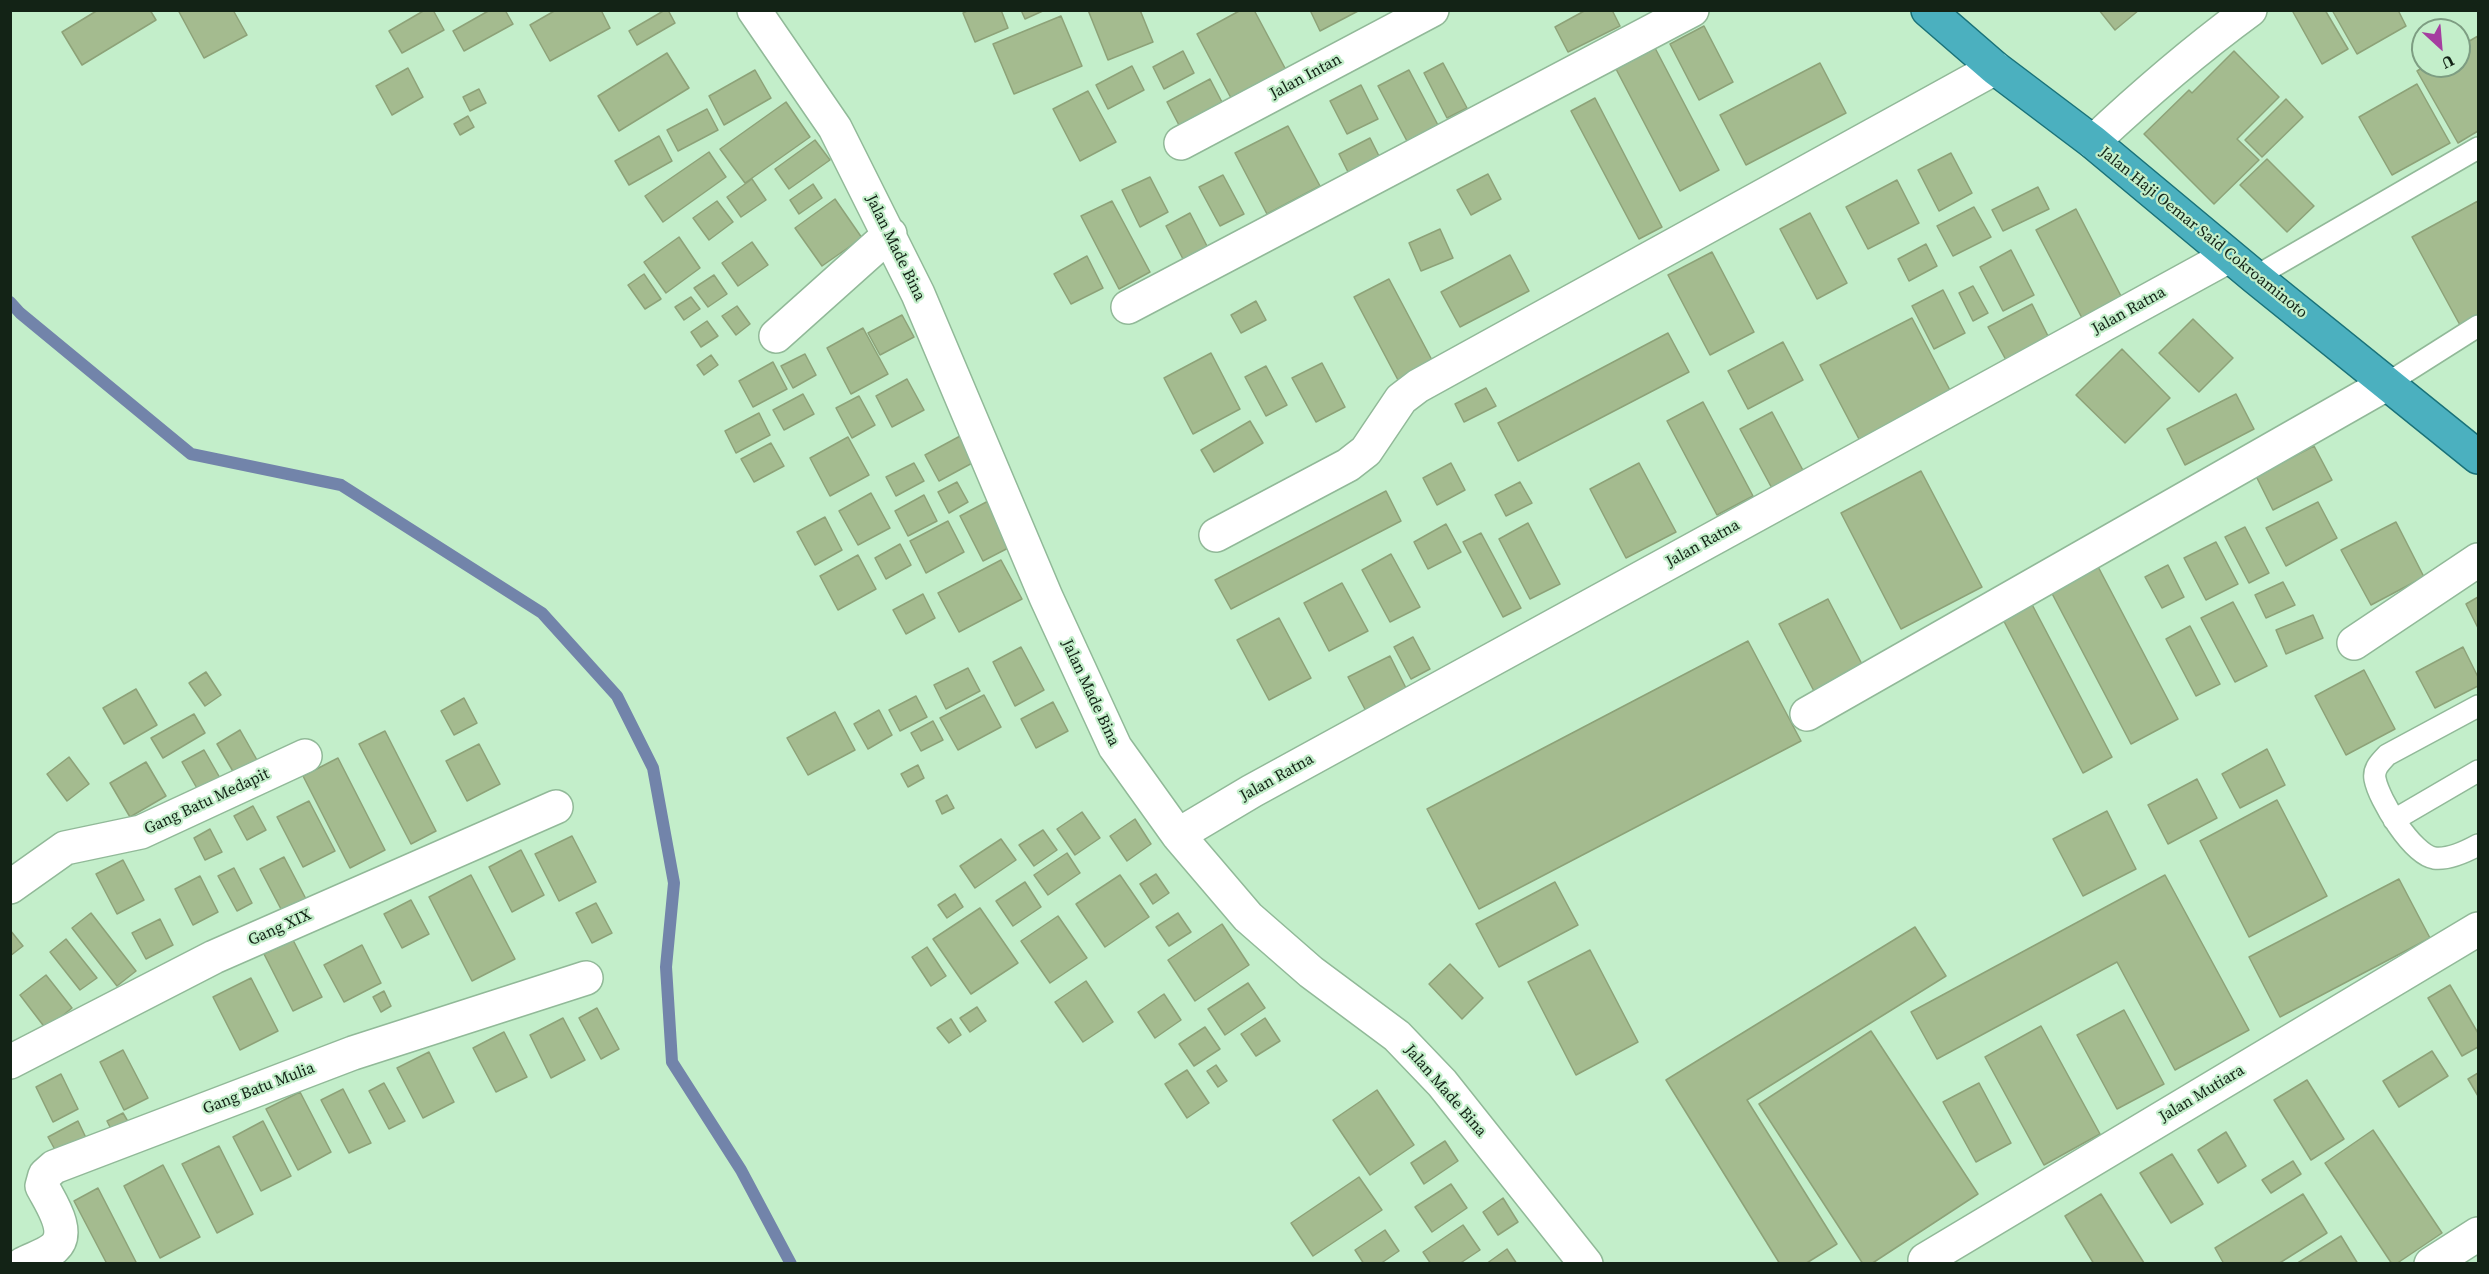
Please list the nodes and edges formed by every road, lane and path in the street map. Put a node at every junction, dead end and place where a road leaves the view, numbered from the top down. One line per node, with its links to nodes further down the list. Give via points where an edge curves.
1 (754, 10): 10 (street, Jalan Made Bina, via 835,128)
2 (1432, 10): 8 (street, Jalan Intan)
3 (1692, 10): 13 (street)
4 (1928, 10): 6 (highway, Jalan Haji Oemar Said Cokroaminoto)
5 (2250, 10): 7 (street, via 2149,89)
6 (1995, 68): 7 (highway, Jalan Haji Oemar Said Cokroaminoto); 18 (street, via 1418,386 1401,399 1366,451 1357,458)
7 (2092, 142): 11 (highway, Jalan Haji Oemar Said Cokroaminoto)
8 (1181, 143)
9 (2478, 148): 12 (lane)
10 (890, 234): 15 (street); 27 (street, Jalan Made Bina, via 1083,682 1115,747)
11 (2229, 256): 12 (highway, Jalan Haji Oemar Said Cokroaminoto); 27 (street, Jalan Ratna)
12 (2255, 277): 16 (highway, Jalan Haji Oemar Said Cokroaminoto)
13 (1128, 307)
14 (2478, 326): 16 (lane)
15 (776, 336)
16 (2388, 383): 17 (highway, Jalan Haji Oemar Said Cokroaminoto); 22 (street)
17 (2478, 457)
18 (1216, 535)
19 (2478, 560): 20 (street)
20 (2354, 643)
21 (2478, 706): 26 (lane, via 2387,755 2376,766 2375,778)
22 (1807, 714)
23 (305, 756): 29 (street, Gang Batu Medapit, via 141,832 65,848)
24 (2478, 771): 26 (lane)
25 (556, 807): 32 (street, Gang XIX, via 214,957)
26 (2394, 820): 28 (lane, via 2417,850 2435,858 2466,852)
27 (1178, 835): 36 (street, Jalan Made Bina, via 1248,917 1311,972 1397,1036 1442,1083)
28 (2478, 845)
29 (10, 887)
30 (2478, 929): 34 (street, Jalan Mutiara)
31 (586, 978): 35 (street, Gang Batu Mulia, via 352,1053 54,1167 45,1175 42,1186 59,1221 61,1236 54,1248)
32 (10, 1062)
33 (2478, 1234): 37 (street)
34 (1925, 1260)
35 (23, 1263)
36 (1586, 1263)
37 (2431, 1263)

